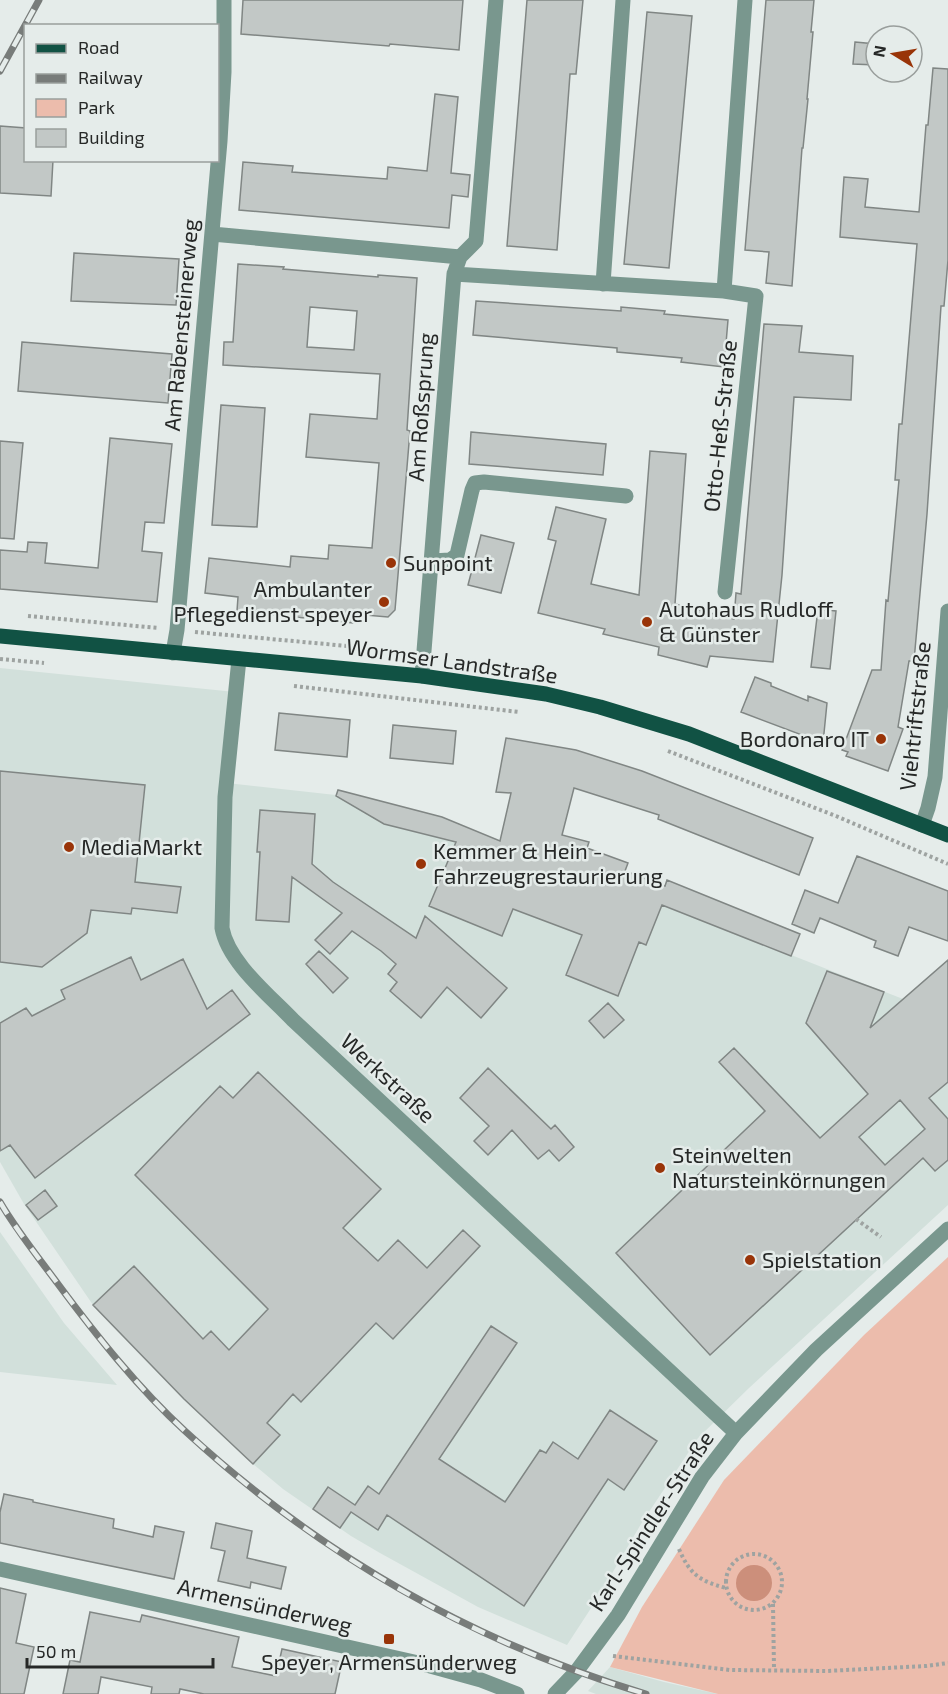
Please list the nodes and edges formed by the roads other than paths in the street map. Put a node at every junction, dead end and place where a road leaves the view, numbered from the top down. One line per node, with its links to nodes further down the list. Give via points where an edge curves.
1 (224, 0): 5 (street, Am Rabensteinerweg)
2 (496, 0): 8 (street, Am Roßsprung, via 476,241)
3 (623, 0): 10 (street)
4 (746, 0): 11 (street)
5 (219, 140)
6 (217, 162): 7 (street, Am Rabensteinerweg)
7 (212, 234): 8 (street); 17 (street, Am Rabensteinerweg)
8 (460, 257): 9 (street, Am Roßsprung)
9 (454, 274): 10 (street, Otto-Heß-Straße); 13 (street, Am Roßsprung)
10 (603, 284): 11 (street, Otto-Heß-Straße)
11 (724, 291): 14 (street, Otto-Heß-Straße, via 756,296)
12 (626, 496): 13 (street, via 476,483 457,555 450,560)
13 (432, 561): 19 (street, Am Roßsprung)
14 (725, 592)
15 (948, 611): 20 (street, Viehtriftstraße, via 935,777)
16 (0, 636): 17 (main road, Wormser Landstraße)
17 (173, 653): 18 (main road, Wormser Landstraße)
18 (239, 659): 19 (main road, Wormser Landstraße); 23 (street, Werkstraße, via 225,797 222,928 226,944 292,1020)
19 (422, 676): 20 (main road, Wormser Landstraße, via 546,694 650,721)
20 (922, 825): 21 (main road, Wormser Landstraße)
21 (948, 835)
22 (948, 1229): 23 (street, Karl-Spindler-Straße, via 816,1350)
23 (736, 1433): 26 (street, Karl-Spindler-Straße, via 702,1477 618,1615)
24 (0, 1569): 25 (street, Armensünderweg, via 423,1664)
25 (517, 1694)
26 (555, 1694)

